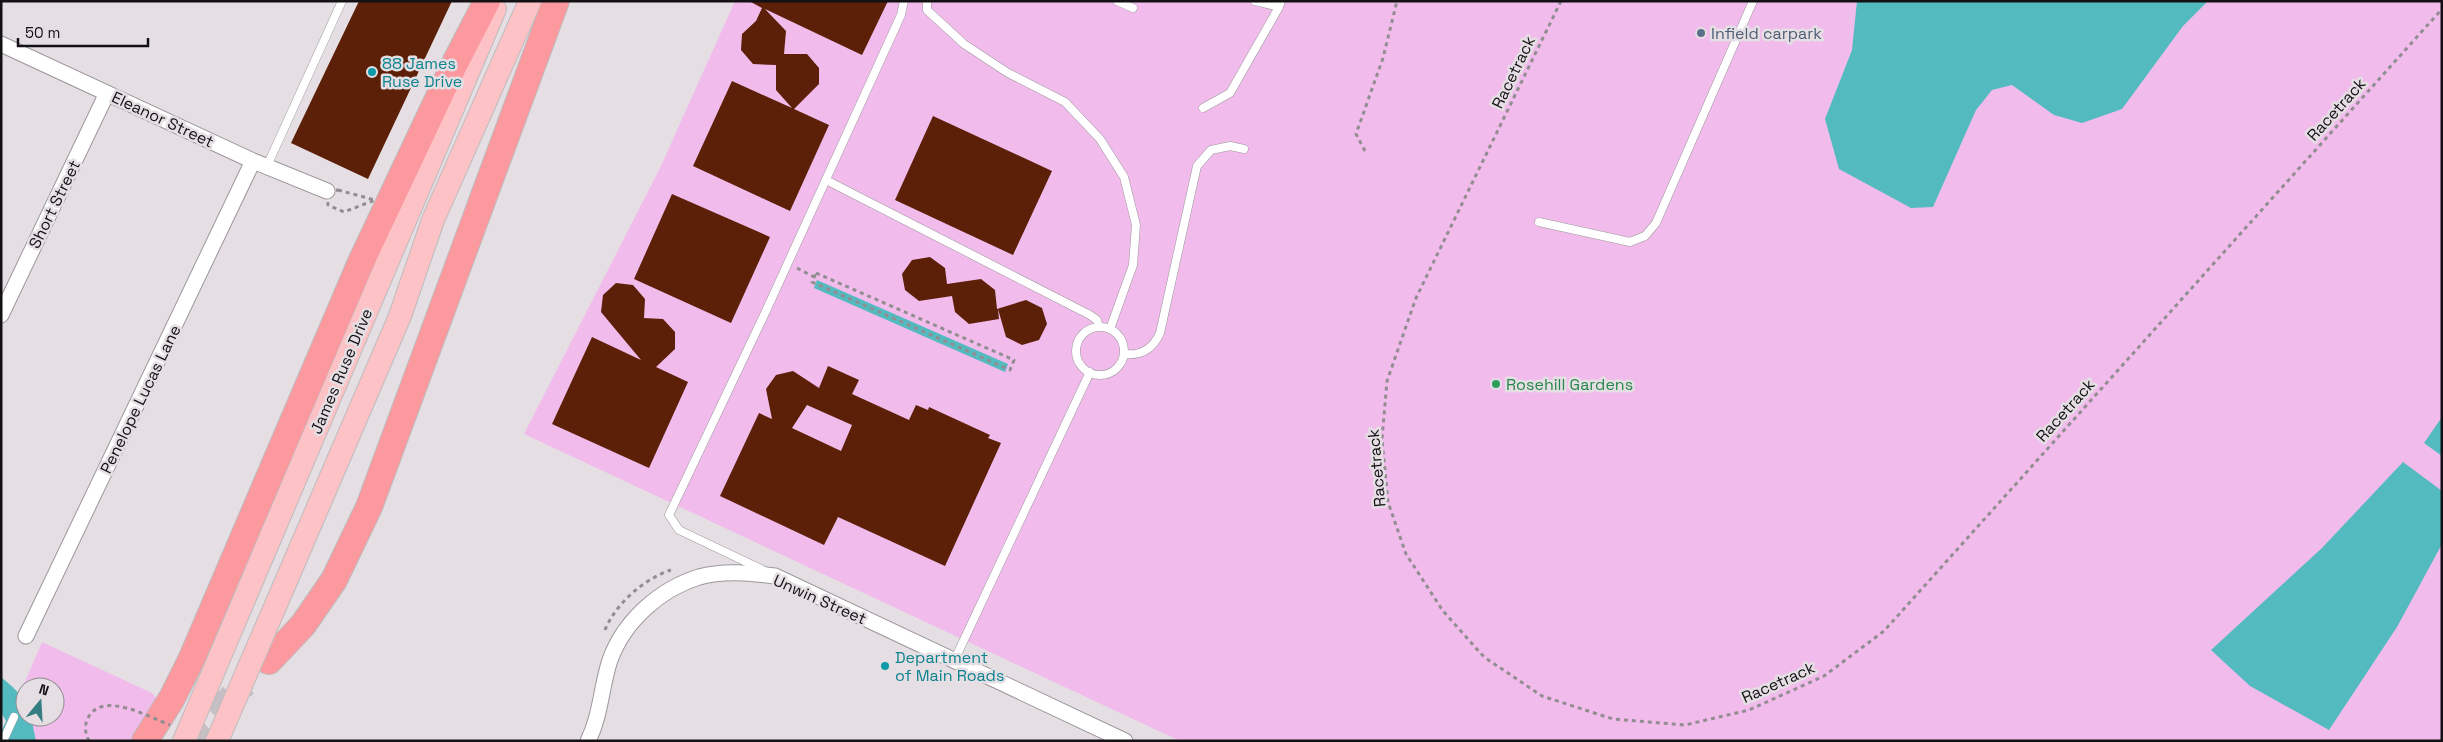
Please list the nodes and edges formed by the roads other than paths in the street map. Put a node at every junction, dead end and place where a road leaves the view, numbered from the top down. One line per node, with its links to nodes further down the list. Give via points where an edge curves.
1 (342, 1): 17 (lane, Penelope Lucas Lane)
2 (488, 1): 33 (highway, via 454,65 361,262 192,658)
3 (498, 1): 31 (main road, James Ruse Drive, via 255,573)
4 (530, 1): 34 (main road, James Ruse Drive, bridge, via 433,220 400,316)
5 (556, 1): 28 (highway, via 368,507 334,580 303,625)
6 (904, 1): 18 (lane, via 901,16)
7 (927, 1): 23 (lane, via 927,10 964,44 1008,73 1066,102 1100,139 1124,177 1136,225 1133,265)
8 (1118, 1): 12 (lane)
9 (1255, 1): 11 (lane)
10 (1753, 1): 20 (lane, via 1652,231 1630,242)
11 (1280, 4): 15 (lane, via 1230,93)
12 (1133, 8)
13 (1, 44): 14 (street, Eleanor Street)
14 (107, 93): 17 (street, Eleanor Street); 21 (street, Short Street)
15 (1203, 108)
16 (1244, 149): 24 (lane, via 1230,146 1211,150 1197,166 1160,333 1144,352)
17 (260, 164): 19 (street, Eleanor Street); 27 (street, Penelope Lucas Lane)
18 (826, 180): 22 (lane, via 1090,315); 26 (lane, via 670,515 679,530)
19 (327, 191)
20 (1538, 222)
21 (1, 315)
22 (1100, 327): 23 (lane); 25 (lane, via 1084,334 1077,346 1079,361)
23 (1110, 329): 24 (lane, via 1121,339)
24 (1124, 354): 25 (lane, via 1112,371)
25 (1090, 372): 29 (lane)
26 (775, 576): 29 (street, Unwin Street); 35 (street, Unwin Street, via 746,573 700,577 681,584 649,604 626,631 611,658 600,709)
27 (26, 636)
28 (269, 661)
29 (954, 662): 36 (street, Unwin Street)
30 (14, 717): 32 (lane)
31 (177, 733)
32 (3, 741)
33 (145, 741)
34 (218, 741)
35 (588, 741)
36 (1125, 741)

